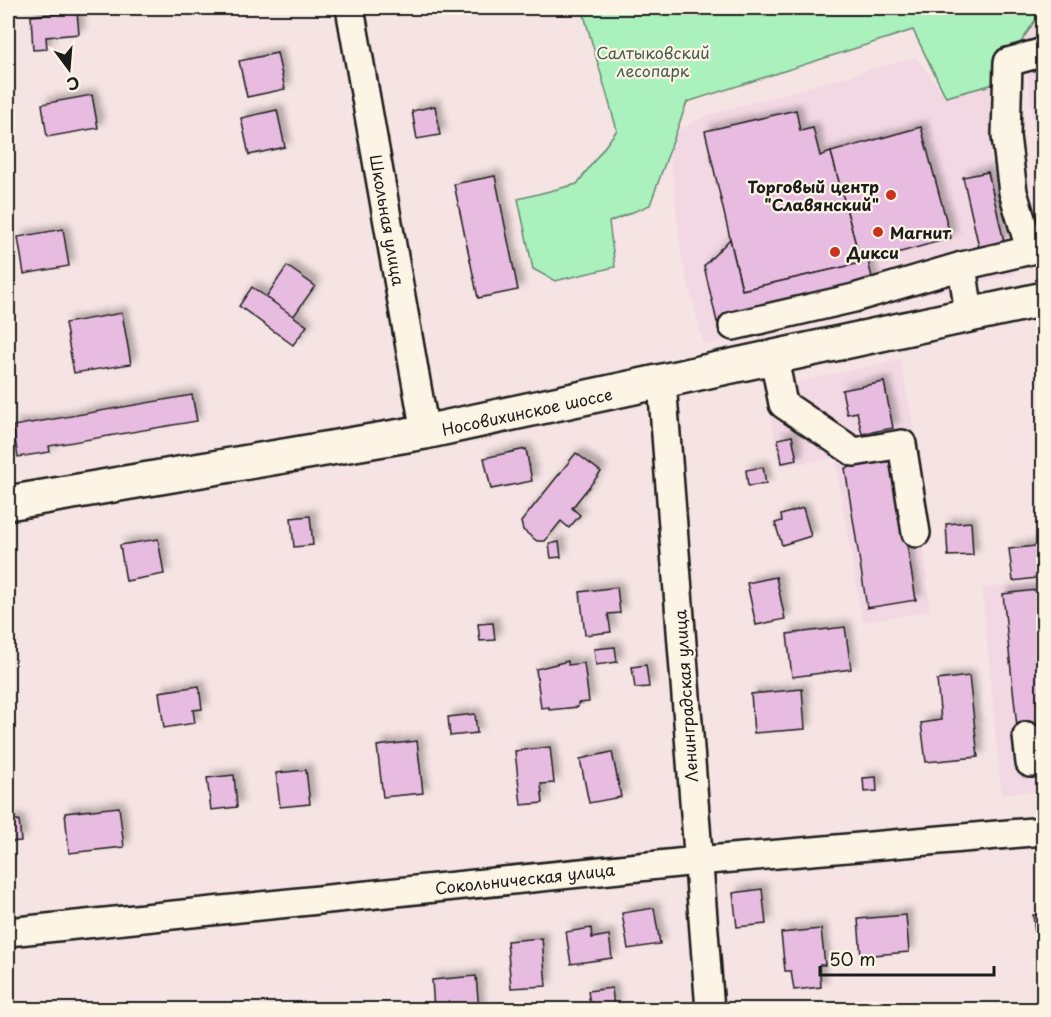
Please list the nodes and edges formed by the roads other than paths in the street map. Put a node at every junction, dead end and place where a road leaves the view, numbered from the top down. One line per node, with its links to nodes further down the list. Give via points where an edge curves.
1 (350, 8): 10 (street, Школьная улица)
2 (1044, 52): 3 (street, via 1008,62 1006,136 1013,192)
3 (1037, 248): 4 (street)
4 (962, 266): 6 (street); 7 (street, via 854,298)
5 (1044, 299): 6 (main road, Носовихинское шоссе)
6 (969, 314): 8 (main road, Носовихинское шоссе)
7 (733, 326)
8 (774, 358): 9 (main road, Носовихинское шоссе); 12 (street, via 783,404 854,452 902,444)
9 (662, 382): 10 (main road, Носовихинское шоссе); 16 (street, Ленинградская улица)
10 (425, 432): 11 (main road, Носовихинское шоссе)
11 (8, 503)
12 (916, 533)
13 (1027, 736): 14 (street, via 1030,763)
14 (1044, 762)
15 (1044, 831): 16 (street, Сокольническая улица)
16 (697, 861): 17 (street, Сокольническая улица); 18 (street, Ленинградская улица)
17 (8, 932)
18 (710, 1010)

